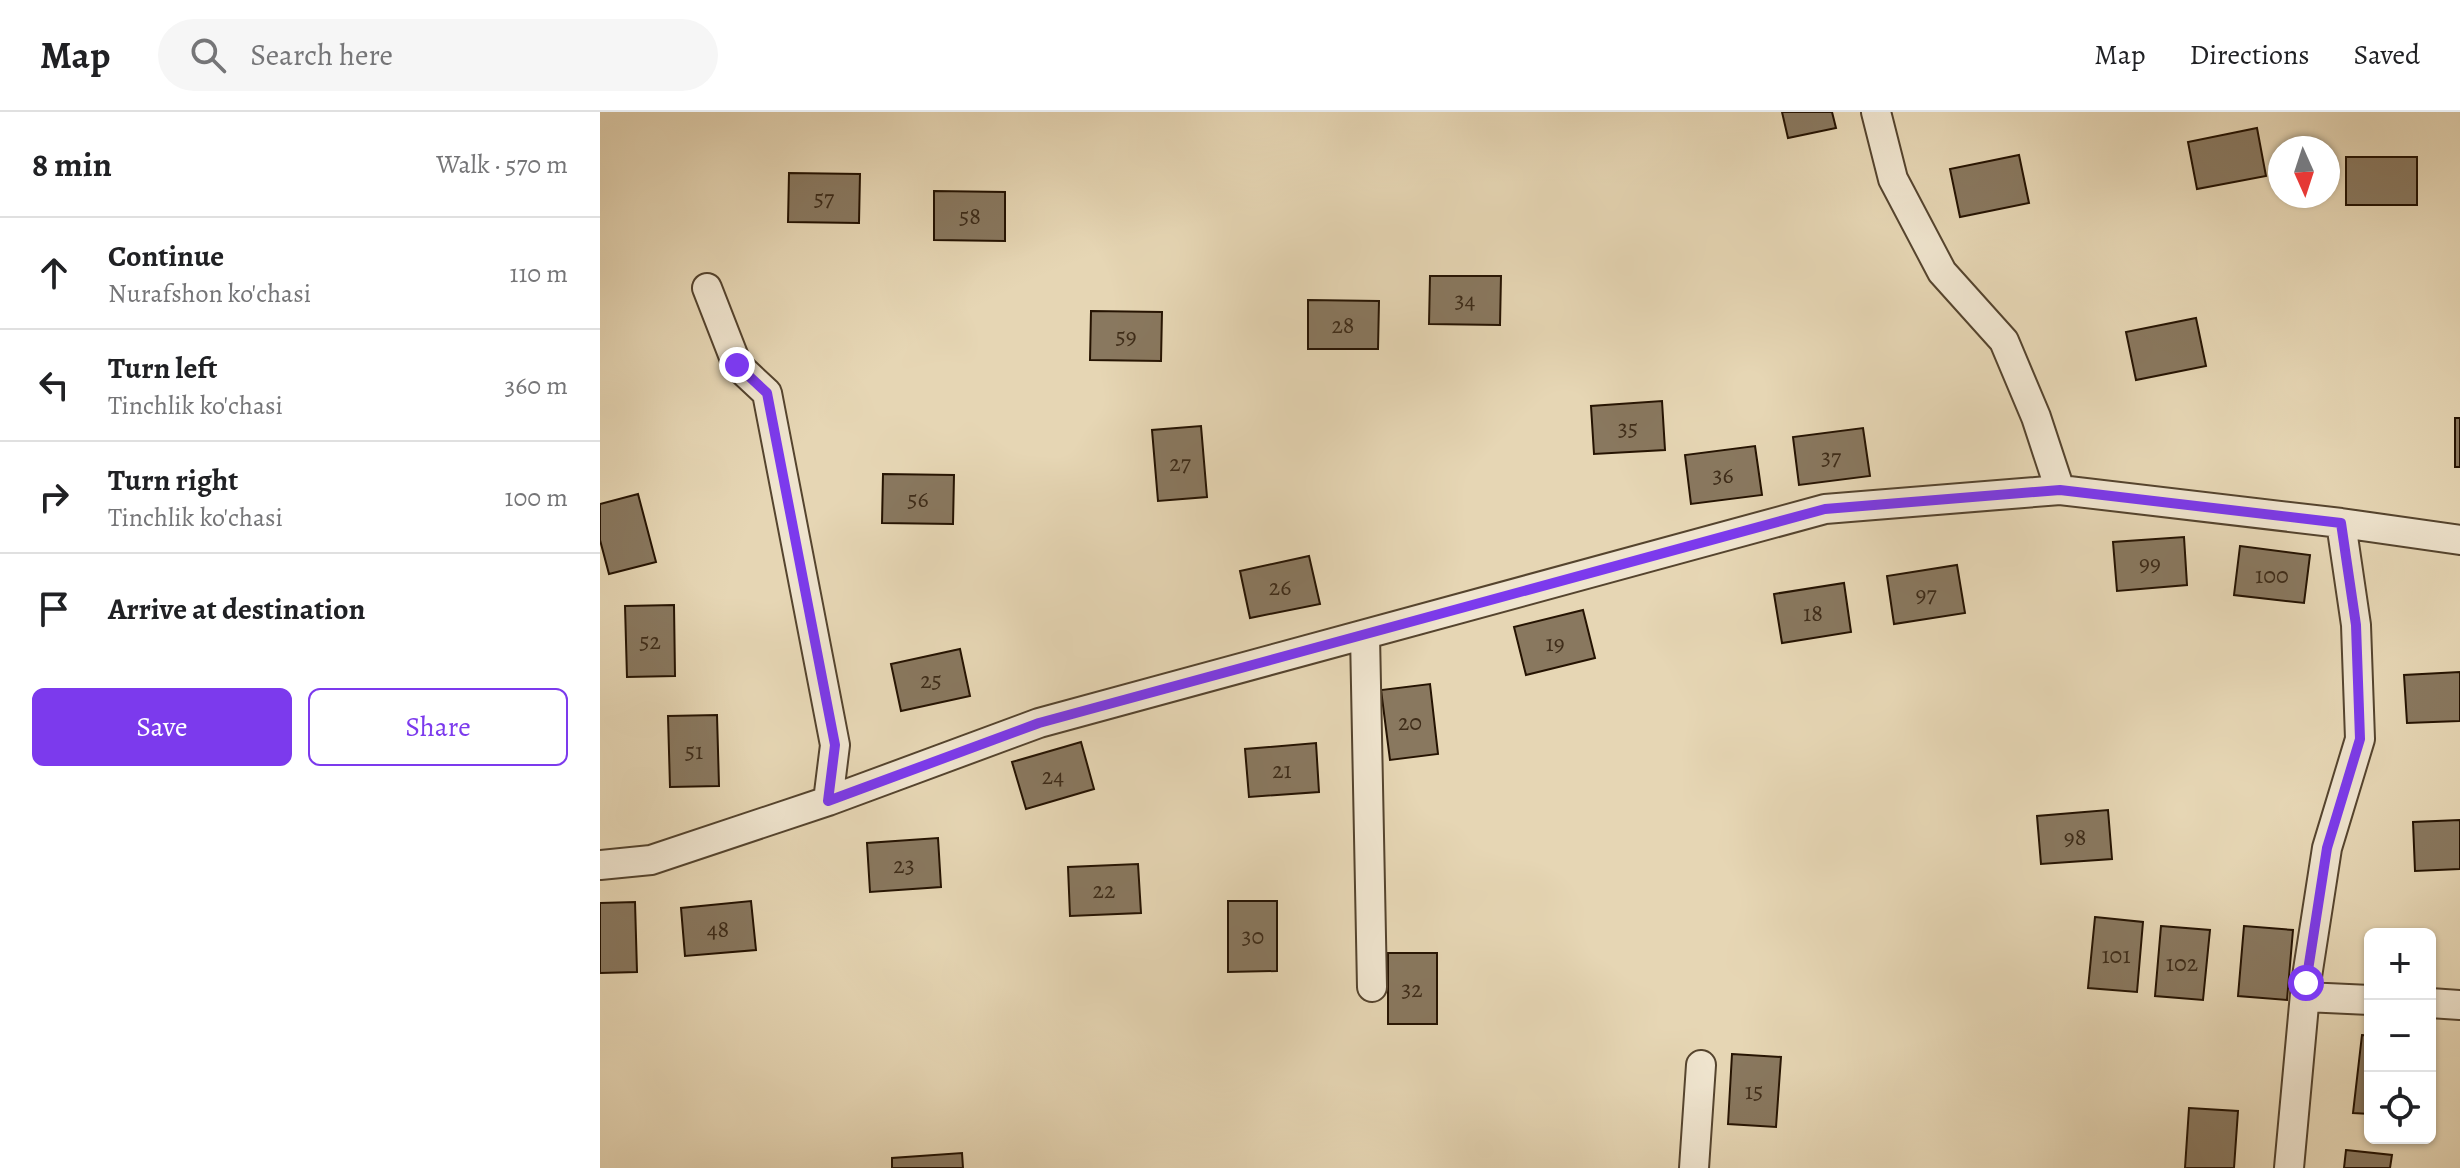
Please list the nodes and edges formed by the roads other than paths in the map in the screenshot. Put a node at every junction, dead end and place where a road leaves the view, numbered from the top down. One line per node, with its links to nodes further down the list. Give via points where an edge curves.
1 (1876, 112): 3 (street, via 1893,179 1942,272 2004,341)
2 (707, 288): 7 (street, via 737,365 767,393 835,745)
3 (2060, 490): 4 (street); 6 (street, via 1825,509)
4 (2341, 523): 5 (street); 10 (street, via 2356,625 2360,739 2327,848)
5 (2460, 540)
6 (1365, 635): 7 (street, via 1039,723); 9 (street)
7 (828, 801): 8 (street, via 651,860)
8 (600, 865)
9 (1372, 987)
10 (2305, 997): 11 (street); 16 (street)
11 (2364, 1000)
12 (2436, 1003): 13 (street)
13 (2460, 1005)
14 (1701, 1065): 15 (street)
15 (1694, 1168)
16 (2289, 1168)

